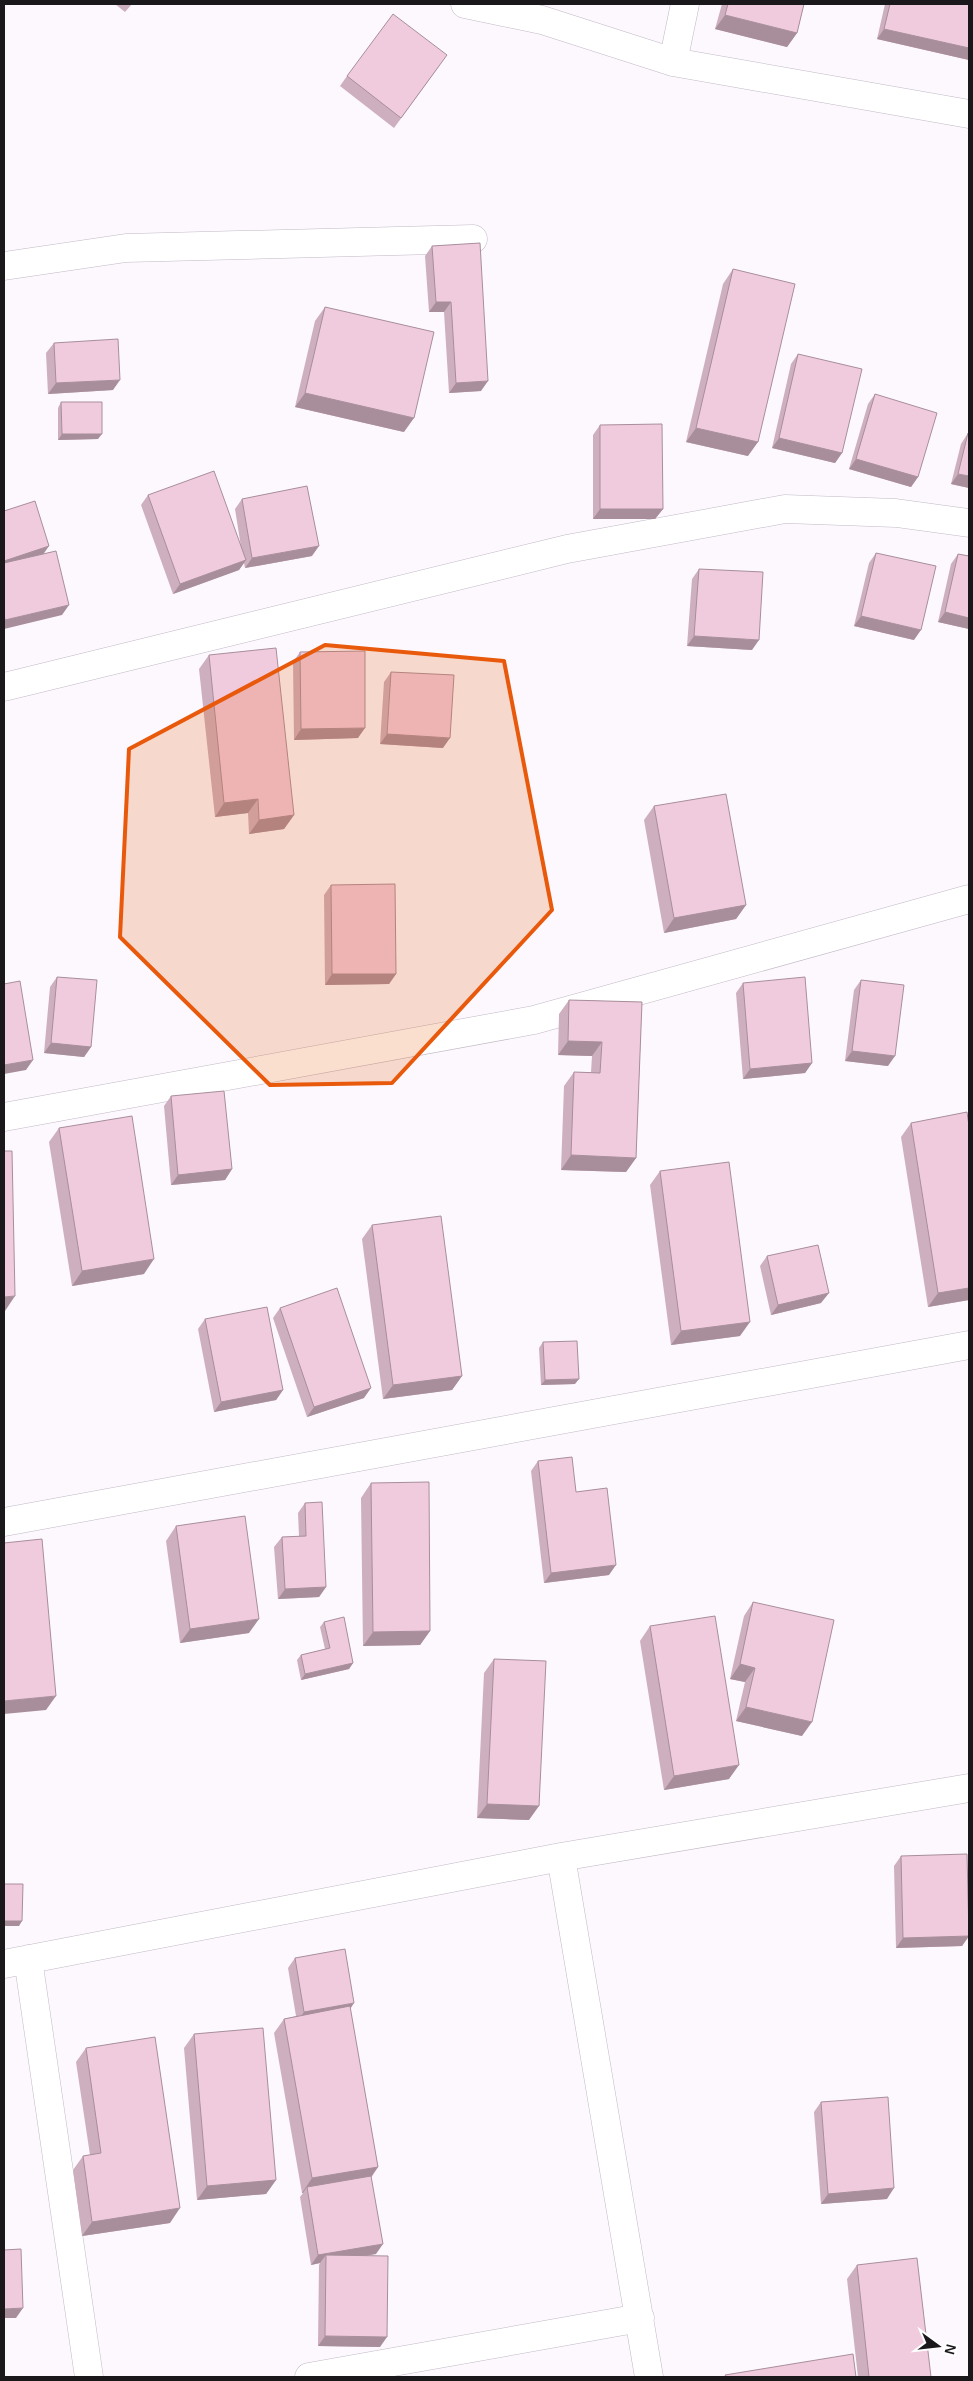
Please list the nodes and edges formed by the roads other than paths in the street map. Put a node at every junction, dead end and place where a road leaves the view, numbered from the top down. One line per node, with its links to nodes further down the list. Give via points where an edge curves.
1 (465, 4): 3 (street, via 542,20)
2 (685, 4): 3 (street)
3 (673, 62): 4 (street)
4 (969, 114)
5 (473, 239): 6 (street, via 126,248)
6 (4, 266)
7 (969, 523): 8 (street, via 896,513 784,509 567,550)
8 (4, 687)
9 (969, 899): 10 (street, via 534,1020)
10 (4, 1117)
11 (969, 1345): 12 (street)
12 (4, 1522)
13 (969, 1788): 14 (street)
14 (562, 1857): 15 (street); 16 (street)
15 (16, 1961): 17 (street)
16 (640, 2318): 18 (street); 19 (street)
17 (89, 2377)
18 (309, 2377)
19 (649, 2377)

